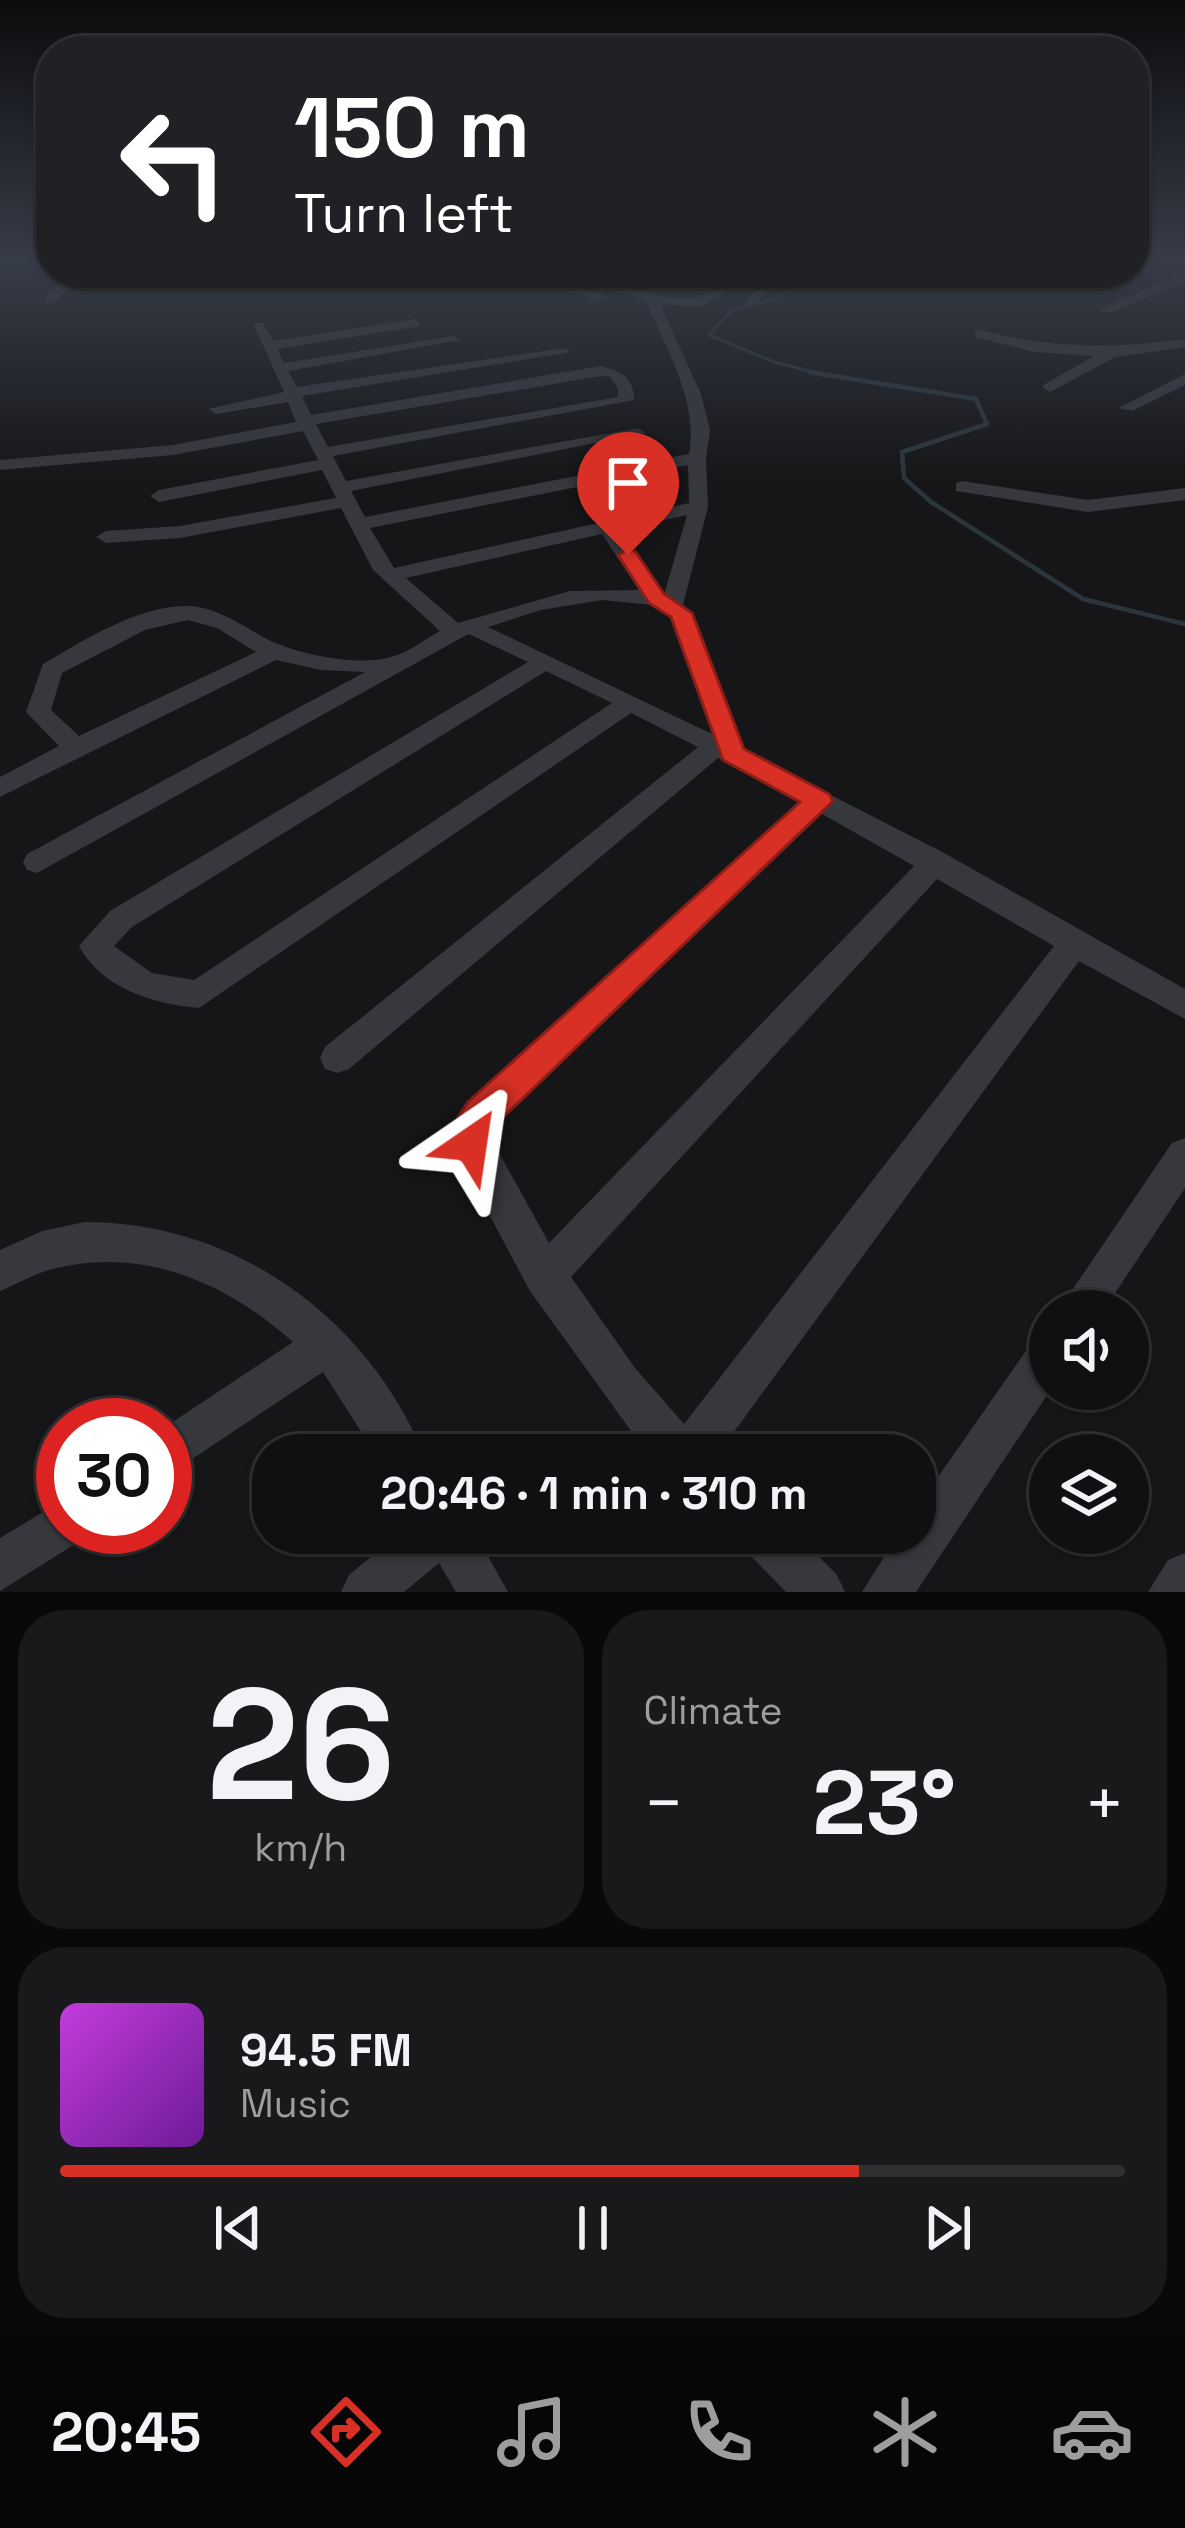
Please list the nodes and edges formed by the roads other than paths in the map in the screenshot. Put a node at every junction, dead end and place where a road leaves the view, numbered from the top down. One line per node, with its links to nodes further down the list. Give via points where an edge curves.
1 (263, 333): 7 (street)
2 (351, 333): 7 (street)
3 (666, 333): 18 (street, via 693,394 702,430)
4 (980, 334): 9 (street)
5 (453, 340): 10 (street)
6 (1185, 343): 9 (street)
7 (271, 346): 10 (street)
8 (564, 352): 13 (street)
9 (1111, 353): 12 (street)
10 (279, 368): 13 (street)
11 (1185, 379): 14 (street)
12 (1050, 387)
13 (292, 394): 15 (street); 16 (street)
14 (1126, 408)
15 (217, 409)
16 (306, 423): 19 (street); 19 (street, via 601,371 626,388 626,400); 20 (street, via 173,450)
17 (638, 433): 23 (street)
18 (697, 458): 25 (street); 27 (street)
19 (324, 459): 23 (street); 24 (street)
20 (0, 465)
21 (962, 487): 22 (street, via 1088,506)
22 (1185, 494)
23 (341, 495): 27 (street); 28 (street, via 180,532)
24 (160, 496)
25 (699, 507): 26 (street); 30 (street)
26 (606, 525): 29 (street); 30 (street)
27 (356, 526): 29 (street)
28 (106, 537)
29 (390, 575): 31 (street)
30 (664, 602): 31 (street, via 637,593 578,598); 37 (street, via 690,632)
31 (465, 627): 33 (street); 34 (street)
32 (274, 652): 34 (street, via 333,664); 36 (street); 36 (street, via 186,613 60,664 47,675 38,712)
33 (546, 661): 35 (street); 35 (street, via 121,919 94,946 149,986 200,994)
34 (395, 664): 40 (street)
35 (630, 702): 37 (street)
36 (76, 748): 38 (street)
37 (724, 750): 39 (street); 44 (street)
38 (0, 788)
39 (819, 801): 41 (street); 47 (street, via 470,1129)
40 (38, 862)
41 (937, 862): 42 (street); 47 (street)
42 (1074, 943): 43 (street); 53 (street)
43 (1185, 1004)
44 (337, 1058)
45 (1185, 1156): 48 (street)
46 (0, 1271): 49 (street, via 79,1243 158,1243 234,1276)
47 (544, 1277): 52 (street, via 632,1403)
48 (1093, 1290)
49 (327, 1343): 51 (street); 54 (street)
50 (1029, 1384): 64 (street)
51 (387, 1434)
52 (664, 1434)
53 (702, 1434)
54 (192, 1436)
55 (36, 1542): 59 (street)
56 (412, 1554): 61 (street)
57 (460, 1554): 62 (street)
58 (783, 1554): 63 (street)
59 (0, 1567)
60 (1185, 1577): 65 (street)
61 (366, 1592)
62 (483, 1592)
63 (820, 1592)
64 (886, 1592)
65 (1173, 1592)

